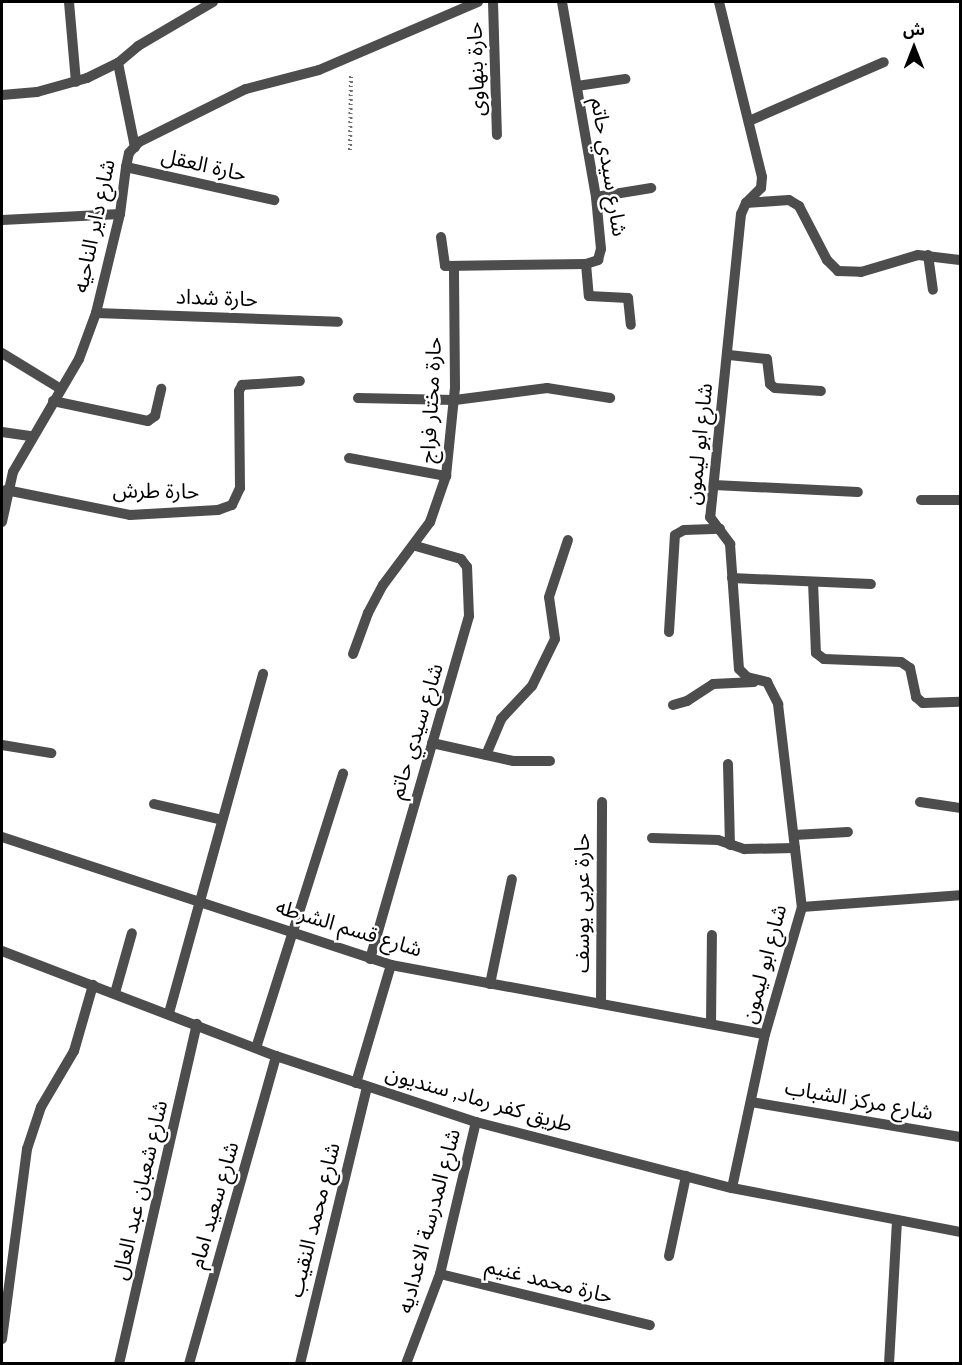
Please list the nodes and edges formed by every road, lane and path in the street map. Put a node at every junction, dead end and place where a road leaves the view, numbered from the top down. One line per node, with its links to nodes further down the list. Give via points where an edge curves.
1 (69, 2): 11 (street)
2 (213, 2): 9 (street, via 138,46)
3 (478, 2): 7 (street, شارع داير الناحيه)
4 (493, 2): 15 (street, حارة بنهاوى)
5 (562, 2): 12 (street, شارع سيدي حاتم)
6 (719, 2): 14 (street, شارع ابو ليمون)
7 (350, 55): 16 (street, شارع داير الناحيه, via 319,70 246,89); 17 (path)
8 (884, 62): 14 (street)
9 (118, 63): 11 (street); 16 (street)
10 (625, 79): 12 (street)
11 (76, 82): 13 (street, via 37,92)
12 (577, 86): 20 (street, شارع سيدي حاتم)
13 (2, 95)
14 (749, 121): 22 (street, شارع ابو ليمون, via 761,188)
15 (497, 135)
16 (135, 147): 18 (street, شارع داير الناحيه)
17 (350, 150)
18 (126, 167): 21 (street, حارة العقل); 23 (street, شارع داير الناحيه)
19 (651, 188): 20 (street)
20 (596, 197): 28 (street, شارع سيدي حاتم, via 601,255 594,264)
21 (274, 200)
22 (746, 203): 26 (street, via 789,200 799,206 827,261 838,271 861,272); 35 (street, شارع ابو ليمون, via 741,214)
23 (120, 214): 24 (street); 31 (street, شارع داير الناحيه)
24 (2, 220)
25 (441, 237): 29 (street, via 442,264)
26 (928, 255): 27 (street); 30 (street)
27 (960, 260)
28 (586, 264): 29 (street); 33 (street, via 588,293 595,299 628,298)
29 (454, 268): 42 (street, حارة مختار فراج)
30 (933, 290)
31 (96, 313): 32 (street, حارة شداد); 37 (street, شارع داير الناحيه, via 79,359)
32 (338, 322)
33 (631, 325)
34 (2, 353): 37 (street)
35 (729, 355): 39 (street, via 767,359 770,384 775,388); 48 (street, شارع ابو ليمون)
36 (300, 381): 49 (street, حارة طرش, via 242,385 240,488 232,505 218,510 130,515)
37 (61, 388): 43 (street, شارع داير الناحيه)
38 (161, 389): 43 (street, via 155,416 148,421)
39 (821, 391)
40 (358, 398): 42 (street)
41 (610, 398): 42 (street, via 547,388)
42 (455, 400): 47 (street, حارة مختار فراج)
43 (53, 401): 45 (street, شارع داير الناحيه)
44 (2, 432): 45 (street)
45 (32, 436): 49 (street, شارع داير الناحيه)
46 (349, 459): 47 (street)
47 (446, 476): 56 (street, حارة مختار فراج, via 430,522)
48 (714, 484): 50 (street); 54 (street, شارع ابو ليمون, via 710,517)
49 (6, 490): 53 (street, شارع داير الناحيه)
50 (858, 492)
51 (921, 500): 52 (street)
52 (960, 500)
53 (2, 522)
54 (720, 529): 57 (street, شارع ابو ليمون, via 729,544); 60 (street, via 684,530 675,535)
55 (568, 540): 69 (street, via 549,597 555,639 532,686 501,719)
56 (416, 546): 61 (street, حارة مختار فراج, via 383,585); 66 (street, شارع سيدي حاتم, via 461,559 467,567 470,593 462,645)
57 (732, 578): 58 (street); 63 (street, شارع ابو ليمون, via 739,669 747,677)
58 (813, 582): 59 (street); 64 (street, via 816,653 824,659 901,662 910,668 916,697 923,703)
59 (871, 584)
60 (669, 632)
61 (353, 654)
62 (263, 674): 77 (street)
63 (766, 682): 65 (street, via 713,684); 79 (street, شارع ابو ليمون, via 778,704)
64 (960, 702)
65 (673, 705)
66 (432, 743): 69 (street); 92 (street, شارع سيدي حاتم)
67 (2, 745): 68 (street)
68 (51, 753)
69 (486, 755): 70 (street, via 513,761)
70 (550, 761)
71 (728, 764): 82 (street)
72 (343, 773): 88 (street)
73 (602, 802): 97 (street, حارة عربى يوسف)
74 (920, 802): 76 (street)
75 (154, 804): 77 (street)
76 (960, 808)
77 (222, 820): 86 (street)
78 (848, 832): 79 (street)
79 (794, 835): 83 (street, شارع ابو ليمون)
80 (2, 837): 86 (street, شارع قسم الشرطه)
81 (652, 838): 82 (street, via 718,840)
82 (729, 845): 83 (street, via 744,849)
83 (795, 848): 87 (street, شارع ابو ليمون)
84 (512, 879): 94 (street)
85 (960, 895): 87 (street)
86 (199, 902): 88 (street, شارع قسم الشرطه); 98 (street)
87 (802, 907): 101 (street, شارع ابو ليمون)
88 (290, 932): 92 (street, شارع قسم الشرطه); 102 (street)
89 (132, 933): 96 (street)
90 (712, 935): 100 (street)
91 (2, 951): 95 (street, طريق كفر رماد, سنديون)
92 (370, 959): 93 (street, شارع قسم الشرطه)
93 (390, 965): 94 (street, شارع قسم الشرطه); 104 (street, شارع محمد النقيب)
94 (490, 984): 97 (street, شارع قسم الشرطه)
95 (93, 985): 96 (street, طريق كفر رماد, سنديون); 115 (street, via 74,1051 41,1107 27,1149)
96 (114, 993): 98 (street, طريق كفر رماد, سنديون)
97 (601, 1004): 100 (street, شارع قسم الشرطه)
98 (169, 1013): 99 (street, طريق كفر رماد, سنديون)
99 (198, 1024): 102 (street, طريق كفر رماد, سنديون); 116 (street, شارع شعبان عبد العال)
100 (711, 1024): 101 (street, شارع قسم الشرطه)
101 (765, 1034): 105 (street, شارع ابو ليمون)
102 (256, 1048): 103 (street, طريق كفر رماد, سنديون)
103 (276, 1056): 104 (street, طريق كفر رماد, سنديون); 117 (street, شارع سعيد امام)
104 (361, 1085): 106 (street, طريق كفر رماد, سنديون); 118 (street, شارع محمد النقيب)
105 (751, 1102): 107 (street, شارع مركز الشباب); 109 (street, شارع ابو ليمون)
106 (476, 1122): 108 (street, طريق كفر رماد, سنديون); 113 (street, شارع المدرسة الاعداديه)
107 (960, 1137)
108 (686, 1176): 109 (street, طريق كفر رماد, سنديون); 112 (street)
109 (732, 1188): 110 (street, طريق كفر رماد, سنديون)
110 (897, 1220): 111 (street, طريق كفر رماد, سنديون); 120 (street)
111 (960, 1232)
112 (669, 1256)
113 (440, 1274): 114 (street, حارة محمد غنيم); 119 (street, شارع المدرسة الاعداديه)
114 (650, 1325)
115 (2, 1332)
116 (119, 1364)
117 (189, 1364)
118 (300, 1364)
119 (406, 1364)
120 (890, 1364)

